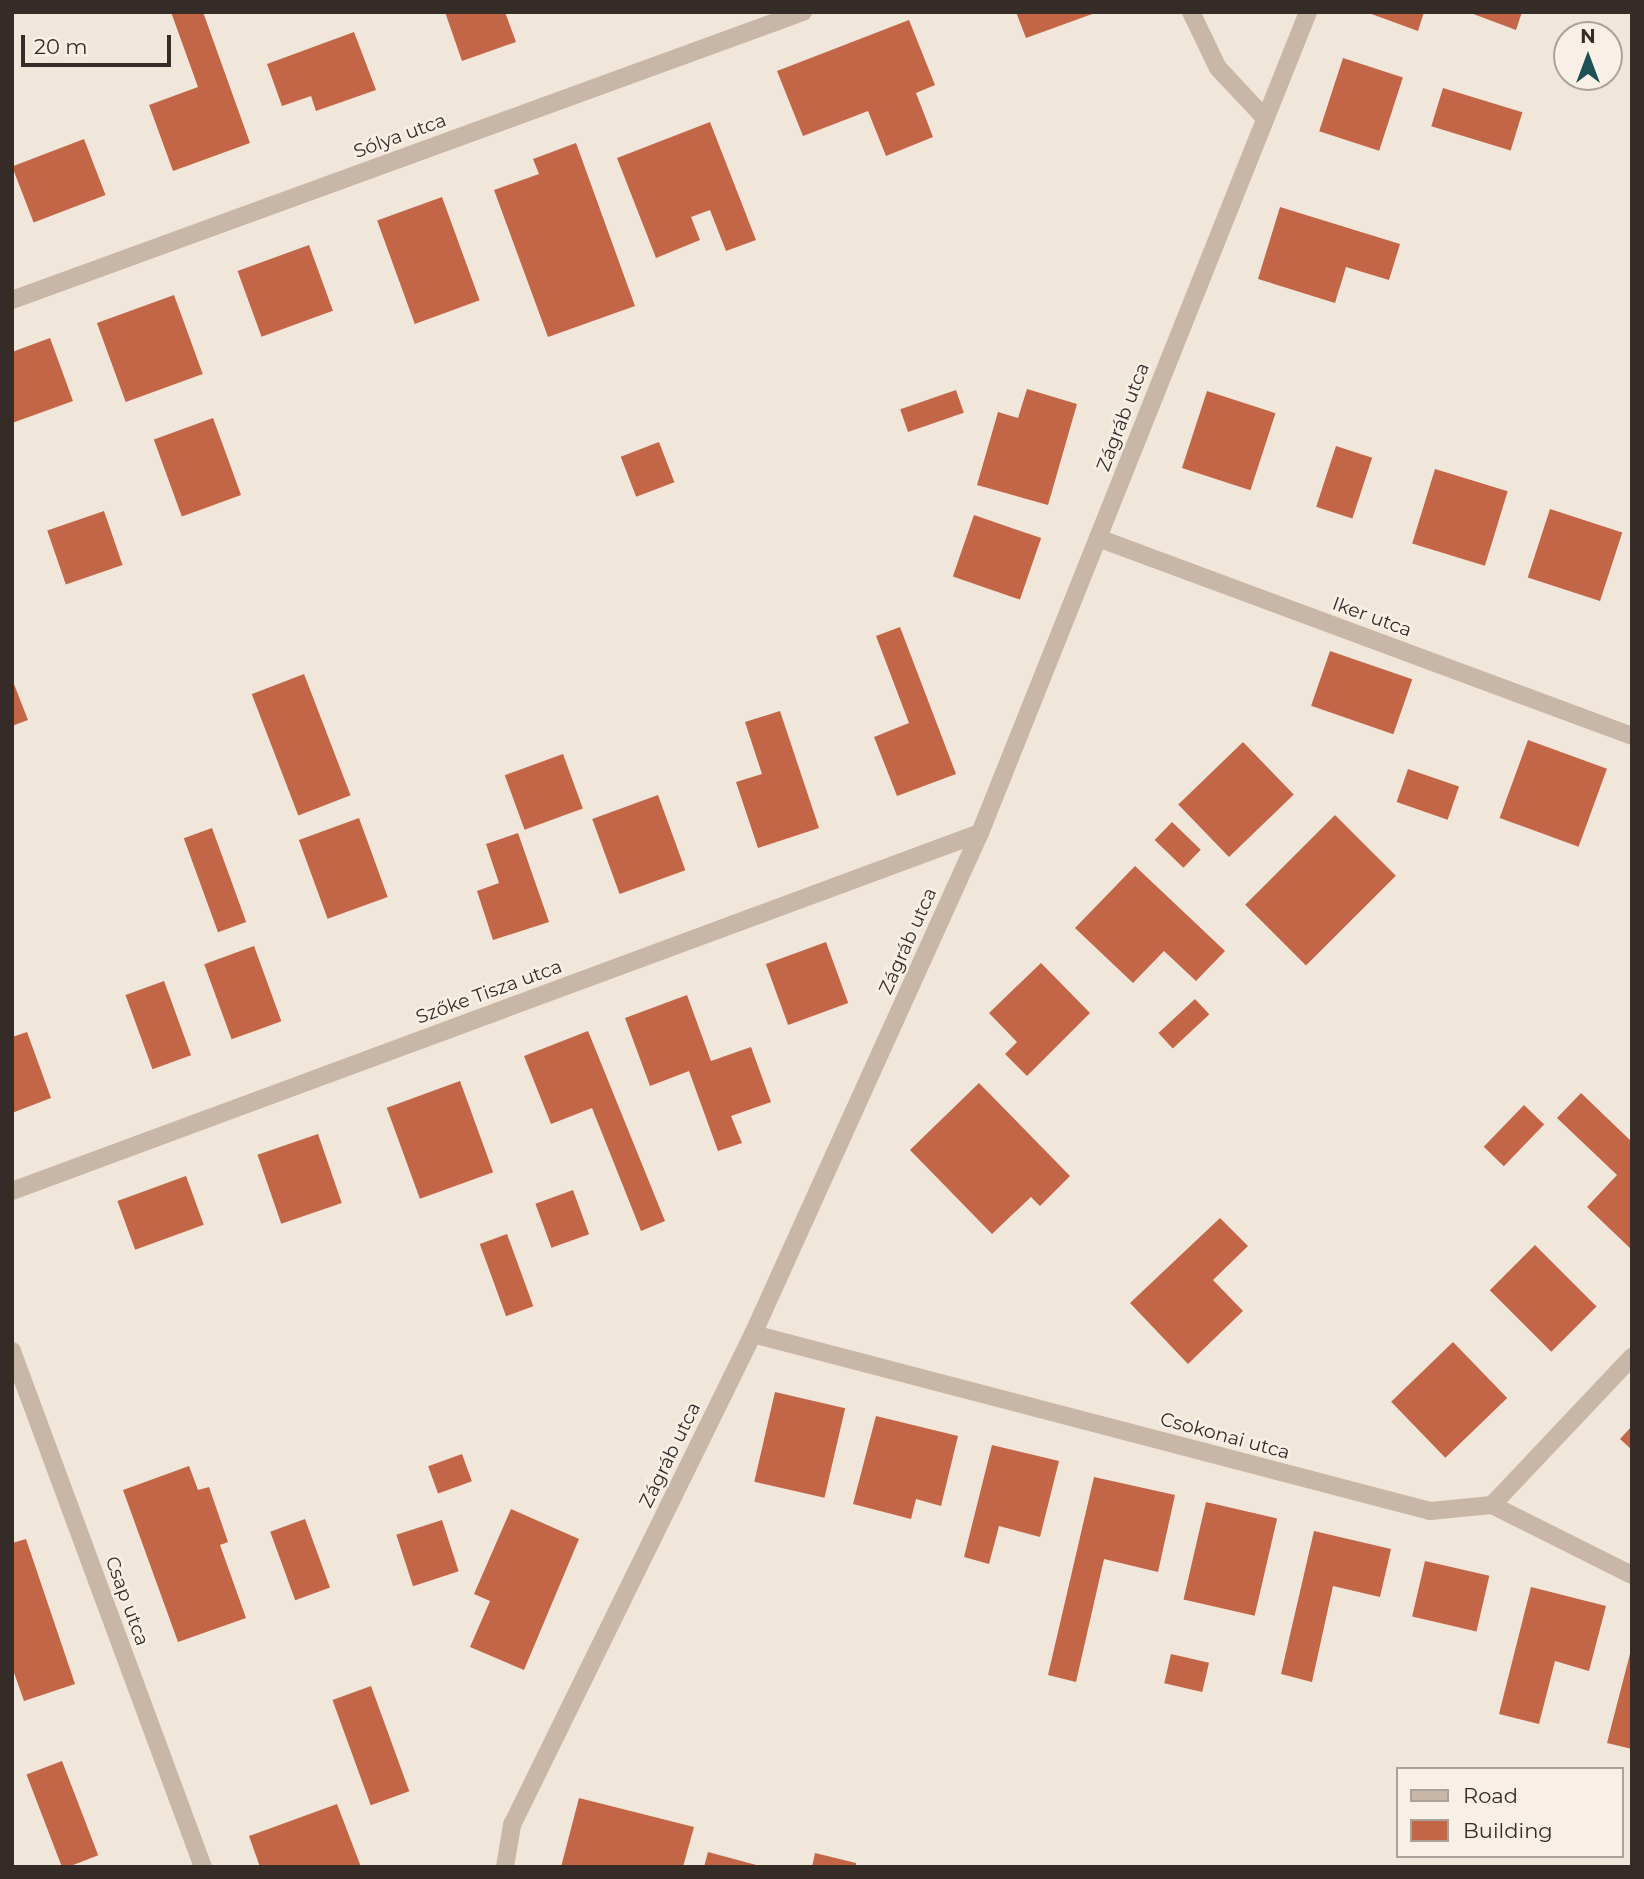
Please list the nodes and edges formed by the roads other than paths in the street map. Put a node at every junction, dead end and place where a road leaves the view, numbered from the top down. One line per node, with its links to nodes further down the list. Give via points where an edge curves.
1 (803, 12): 5 (street, Sólya utca)
2 (1191, 12): 4 (street, via 1219,68)
3 (1308, 12): 4 (street, Zágráb utca)
4 (1263, 116): 6 (street, Zágráb utca)
5 (12, 300)
6 (1098, 538): 7 (street, Iker utca); 8 (street, Zágráb utca)
7 (1632, 736)
8 (980, 833): 9 (street, Szőke Tisza utca); 10 (street, Zágráb utca)
9 (12, 1191)
10 (753, 1334): 13 (street, Csokonai utca, via 1430,1511); 16 (street, Zágráb utca, via 512,1825)
11 (12, 1351): 15 (street, Csap utca)
12 (1632, 1357): 13 (street)
13 (1492, 1505): 14 (street)
14 (1632, 1574)
15 (203, 1867)
16 (505, 1867)

